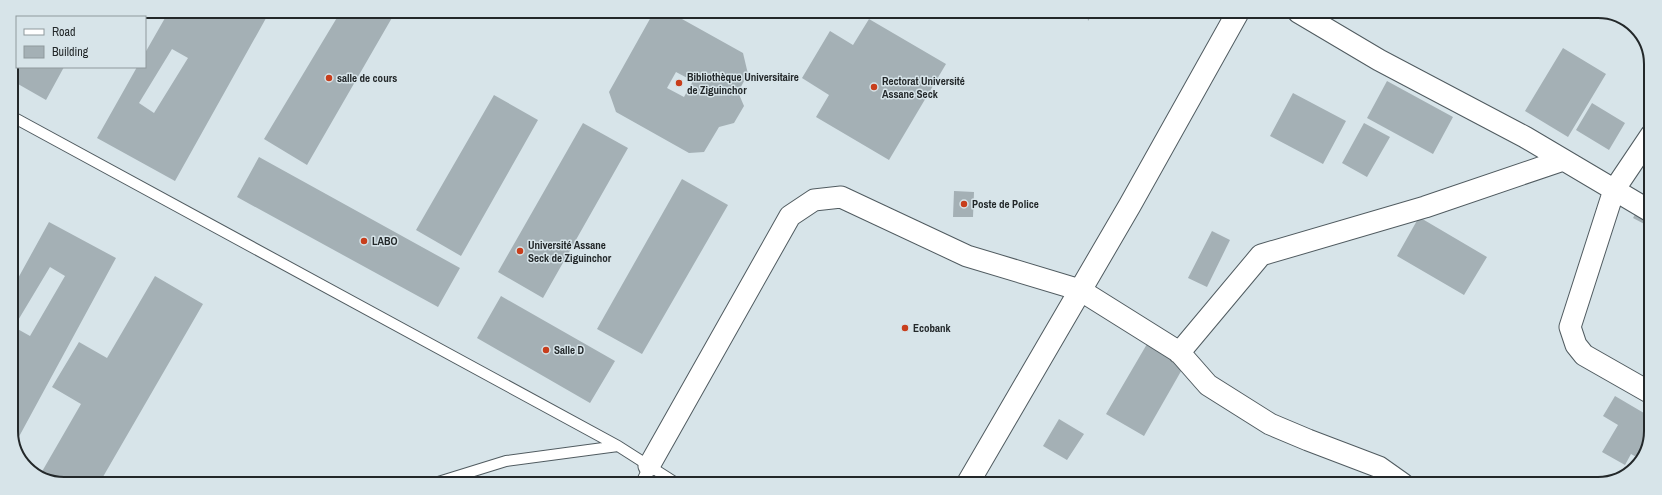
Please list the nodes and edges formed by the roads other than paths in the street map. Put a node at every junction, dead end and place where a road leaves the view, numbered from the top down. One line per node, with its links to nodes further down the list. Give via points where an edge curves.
1 (1235, 18): 8 (street)
2 (1308, 18): 5 (street, via 1379,60)
3 (18, 120): 11 (lane)
4 (1644, 144): 6 (street)
5 (1563, 160): 6 (street); 9 (street, via 1425,208 1261,255)
6 (1614, 190): 7 (street); 10 (street, via 1570,327 1576,345 1584,355)
7 (1644, 208)
8 (1080, 290): 9 (street); 12 (street, via 967,256 841,197 814,200 790,216); 14 (street)
9 (1179, 353): 15 (street, via 1208,385 1270,424 1379,467)
10 (1644, 389)
11 (618, 446): 12 (lane); 13 (lane, via 506,462)
12 (645, 475)
13 (455, 477)
14 (971, 477)
15 (1393, 477)

